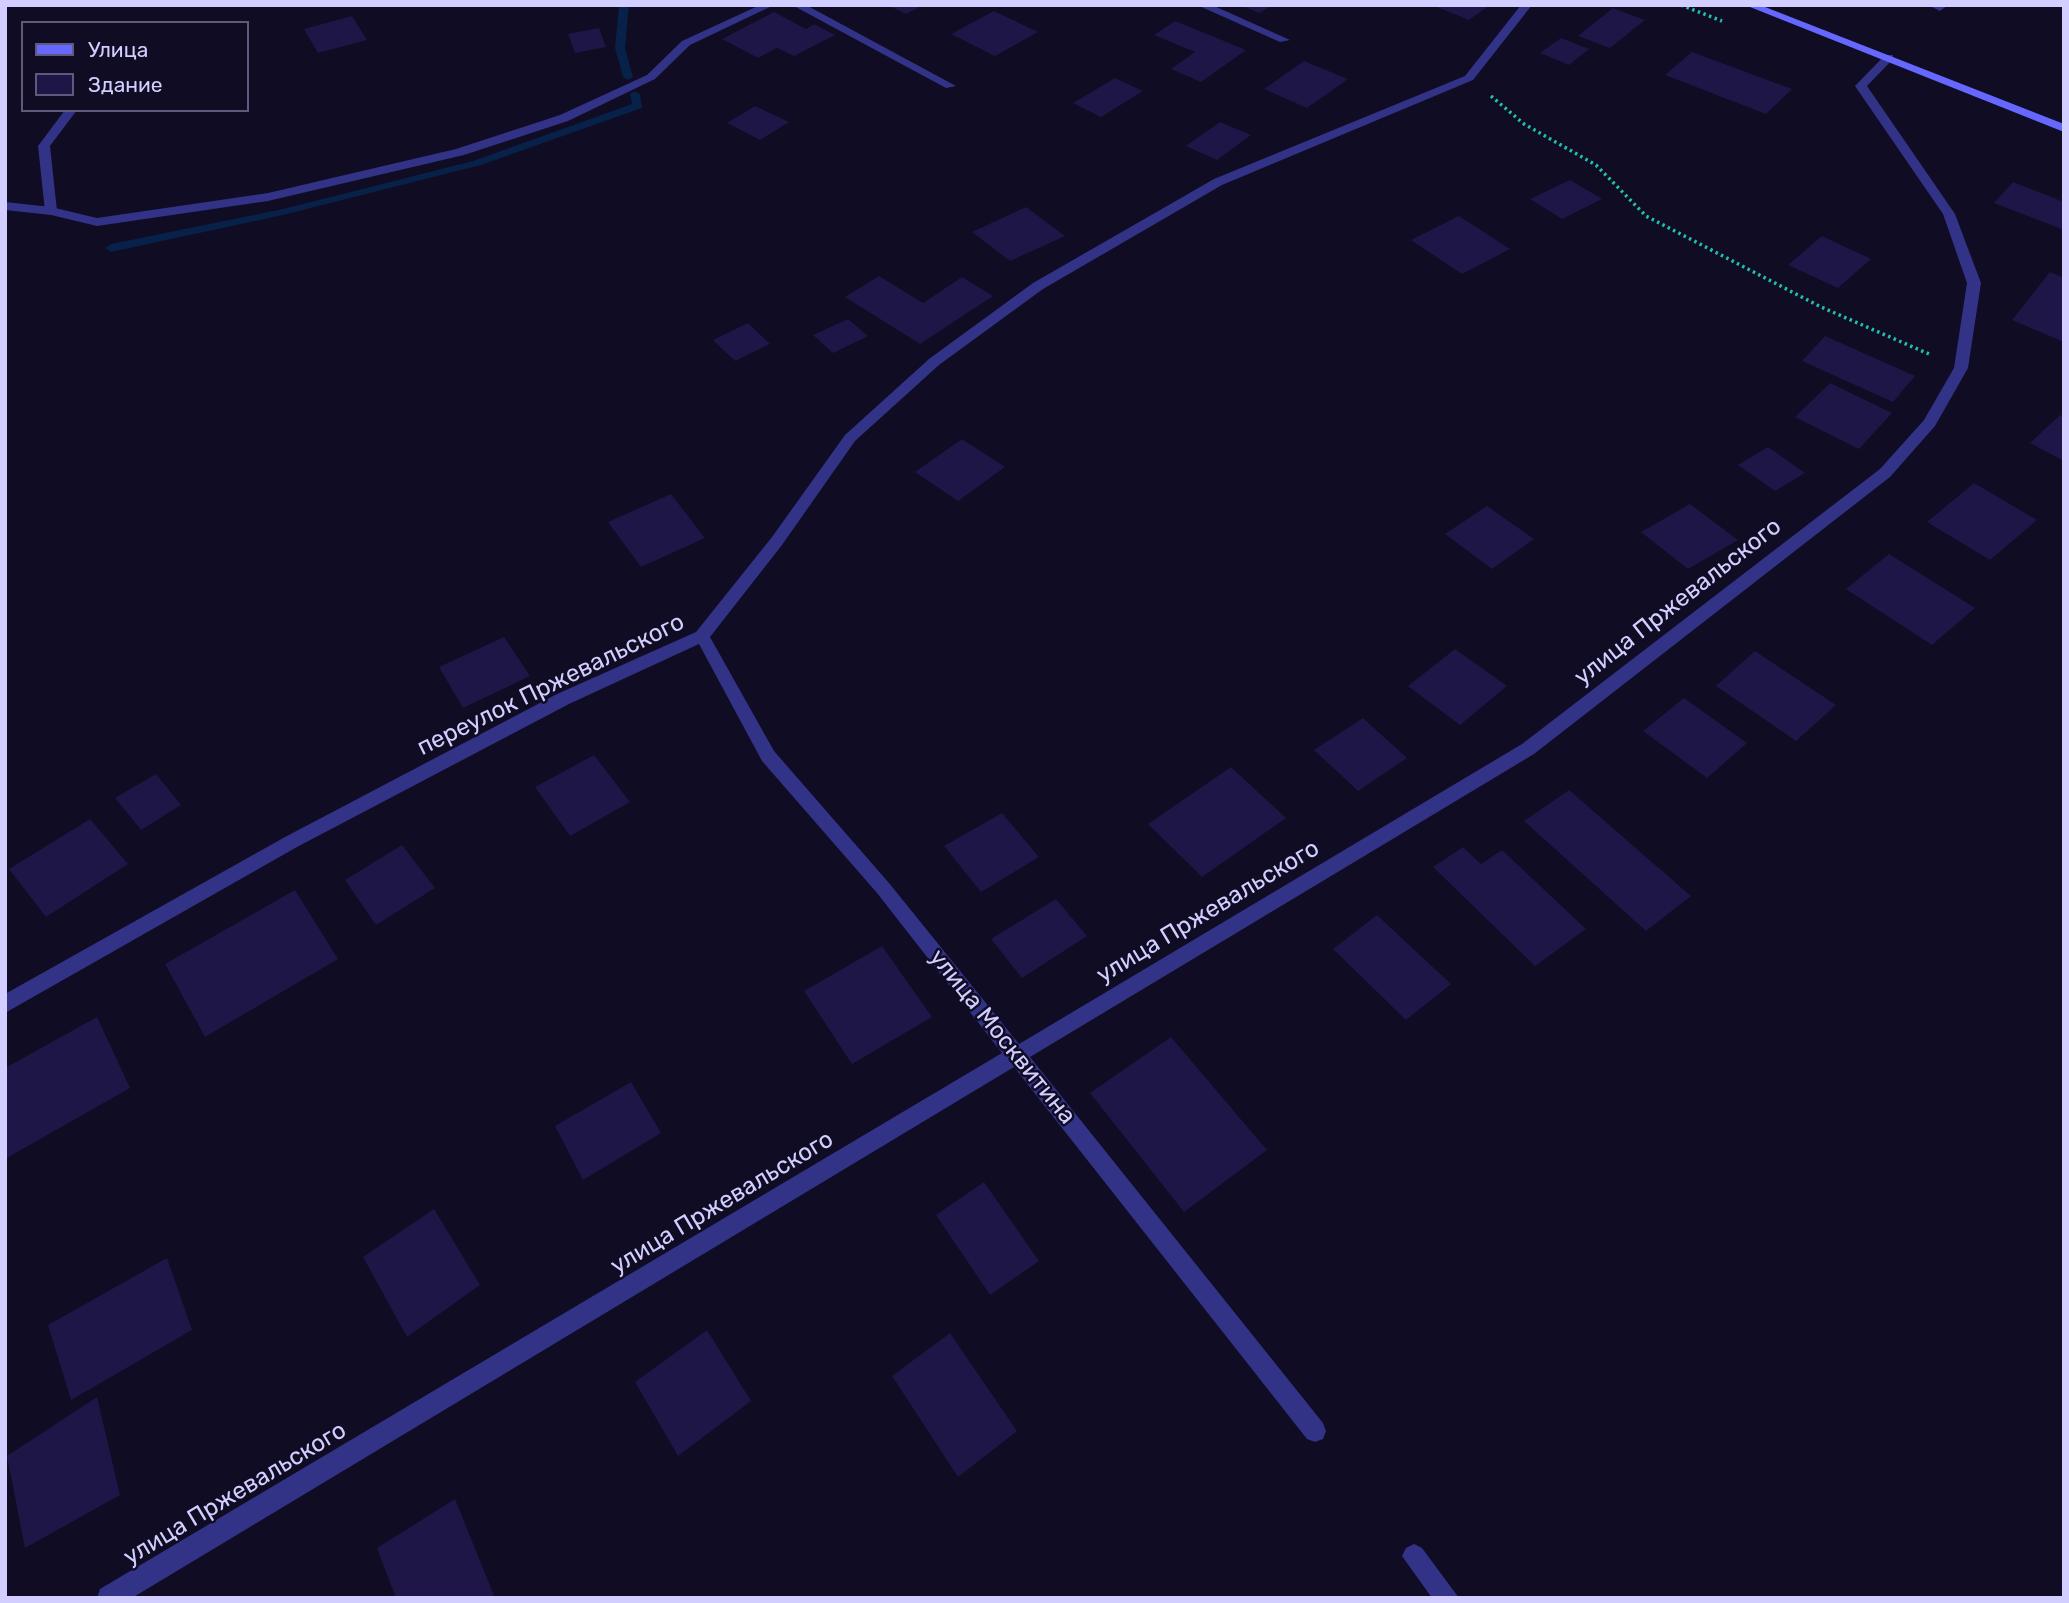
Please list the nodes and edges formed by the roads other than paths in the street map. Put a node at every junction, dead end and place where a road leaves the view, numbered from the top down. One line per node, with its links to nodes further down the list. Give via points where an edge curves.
1 (769, 5): 14 (street, via 686,43 651,77 564,118 460,152 268,197 97,222)
2 (797, 5): 10 (street)
3 (1202, 5): 8 (street)
4 (1527, 5): 15 (street, переулок Пржевальского, via 1469,78 1217,182 1038,286 934,362 850,438)
5 (1751, 5): 9 (street)
6 (1933, 5): 7 (street)
7 (1943, 5)
8 (1284, 40)
9 (1889, 57): 12 (street); 17 (street, улица Пржевальского, via 1861,86 1949,214 1975,283 1961,368 1930,423 1885,473 1528,749)
10 (950, 86)
11 (70, 112): 14 (street, via 44,146)
12 (2064, 128)
13 (5, 206): 14 (street)
14 (51, 211)
15 (702, 636): 16 (street, переулок Пржевальского, via 563,699 291,842); 17 (street, улица Москвитина, via 768,756 883,888)
16 (5, 1004)
17 (1018, 1055): 18 (street, улица Москвитина); 20 (street, улица Пржевальского)
18 (1315, 1431)
19 (1414, 1556): 21 (street)
20 (109, 1598)
21 (1447, 1598)

